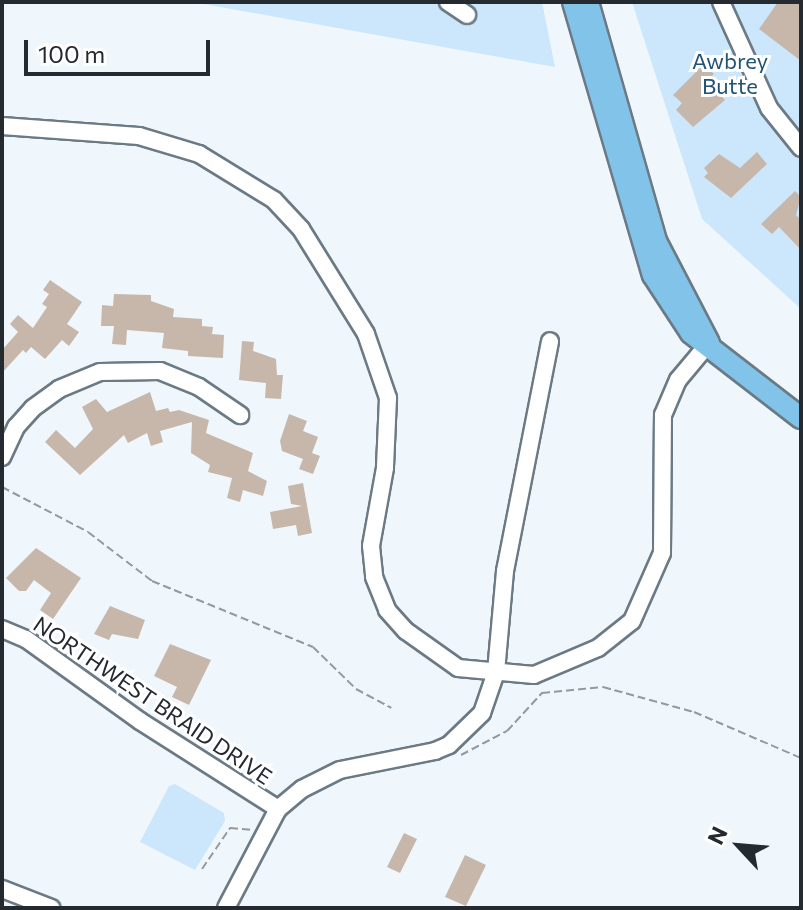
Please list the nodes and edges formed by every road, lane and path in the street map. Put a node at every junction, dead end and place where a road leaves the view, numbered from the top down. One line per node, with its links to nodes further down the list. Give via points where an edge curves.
1 (448, 2): 5 (street)
2 (573, 2): 9 (main road, via 653,275 691,333)
3 (588, 2): 9 (main road, via 656,241)
4 (721, 2): 7 (street, via 769,108)
5 (467, 15)
6 (2, 126): 15 (street, via 139,136 199,154 274,200 301,229 366,334 388,398 385,468 371,546 374,577 387,610 432,653 458,668)
7 (801, 148)
8 (550, 341): 15 (street, via 505,571)
9 (709, 343): 11 (main road, via 744,378); 15 (street, via 678,380 663,415 662,553 632,621 598,648 534,675)
10 (240, 415): 12 (street, via 199,387 160,371 100,372 59,389 33,408 16,427)
11 (801, 418)
12 (2, 457)
13 (2, 487): 16 (path, via 88,532 152,581 313,647 356,689)
14 (2, 629): 19 (street, NORTHWEST BRAID DRIVE, via 26,639 140,721)
15 (496, 672): 19 (street, via 482,713 449,745 340,770 302,789)
16 (391, 708)
17 (461, 755): 18 (path, via 507,731 542,693 603,687 694,712)
18 (801, 758)
19 (278, 809): 24 (street)
20 (256, 833): 21 (path, via 245,826 230,828)
21 (202, 869)
22 (2, 889): 23 (street)
23 (51, 908)
24 (226, 908)

